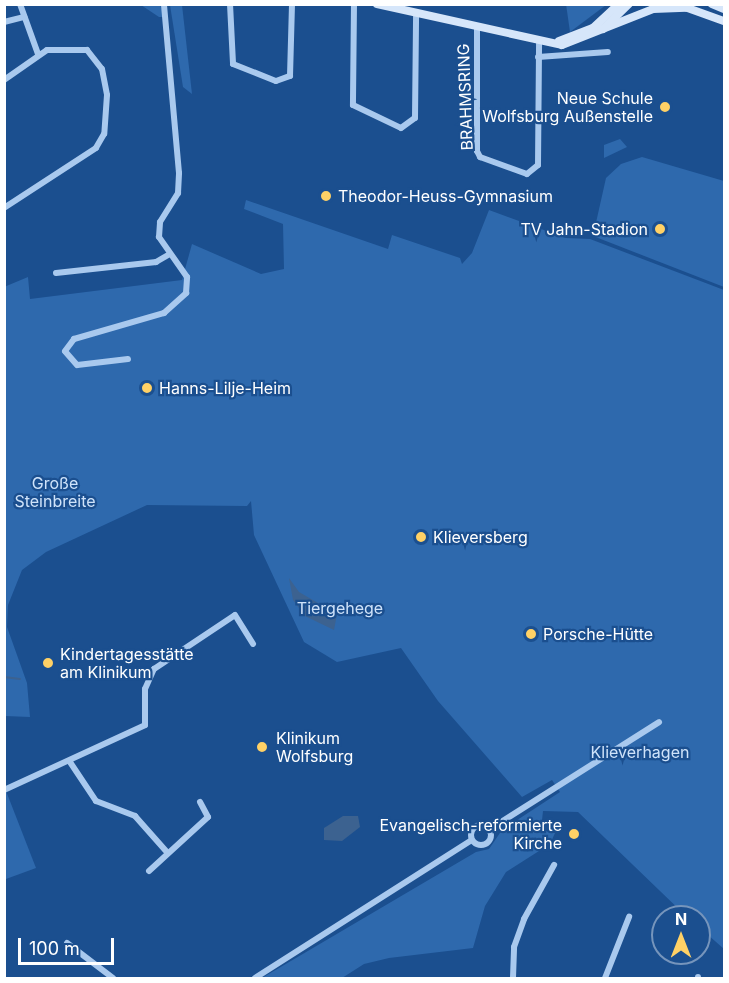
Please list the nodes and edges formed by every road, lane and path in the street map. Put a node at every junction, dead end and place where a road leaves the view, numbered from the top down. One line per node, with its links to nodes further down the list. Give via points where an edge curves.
1 (20, 4): 13 (street)
2 (164, 4): 25 (street, via 179,173 178,193 159,229)
3 (230, 4): 4 (street, via 233,64 276,81 290,76)
4 (292, 4)
5 (354, 4): 12 (street, via 353,105 401,128 414,118)
6 (377, 4): 12 (street)
7 (619, 4): 19 (street, via 593,28)
8 (629, 4): 17 (street)
9 (712, 4): 11 (street)
10 (682, 6): 14 (street); 17 (street, via 653,9)
11 (724, 9)
12 (416, 14): 16 (street)
13 (24, 18): 15 (street); 21 (street)
14 (724, 21)
15 (4, 22)
16 (477, 29): 18 (street); 22 (street, BRAHMSRING, via 480,157 534,171)
17 (593, 36): 19 (street)
18 (539, 43): 19 (street); 22 (street, BRAHMSRING)
19 (550, 44)
20 (608, 52): 22 (street)
21 (38, 54): 23 (street); 24 (street, via 71,48 93,53 105,81 104,134 96,148)
22 (538, 57)
23 (4, 80)
24 (4, 208)
25 (170, 254): 26 (street, via 156,262); 27 (street, via 187,277 178,305 74,339 65,351 77,365)
26 (56, 273)
27 (128, 359)
28 (253, 644): 30 (street, via 235,615 165,659 146,682 145,725)
29 (658, 722): 33 (street)
30 (70, 762): 31 (street); 35 (street, via 96,801 135,816)
31 (4, 790)
32 (200, 802): 35 (street, via 208,817)
33 (490, 829): 34 (street, via 486,843); 34 (street, via 476,826)
34 (472, 840): 41 (street)
35 (167, 852): 37 (street)
36 (554, 865): 42 (street, via 524,919 514,947)
37 (149, 871)
38 (629, 917): 43 (street)
39 (67, 944): 40 (street)
40 (113, 978)
41 (255, 978)
42 (513, 978)
43 (605, 978)

